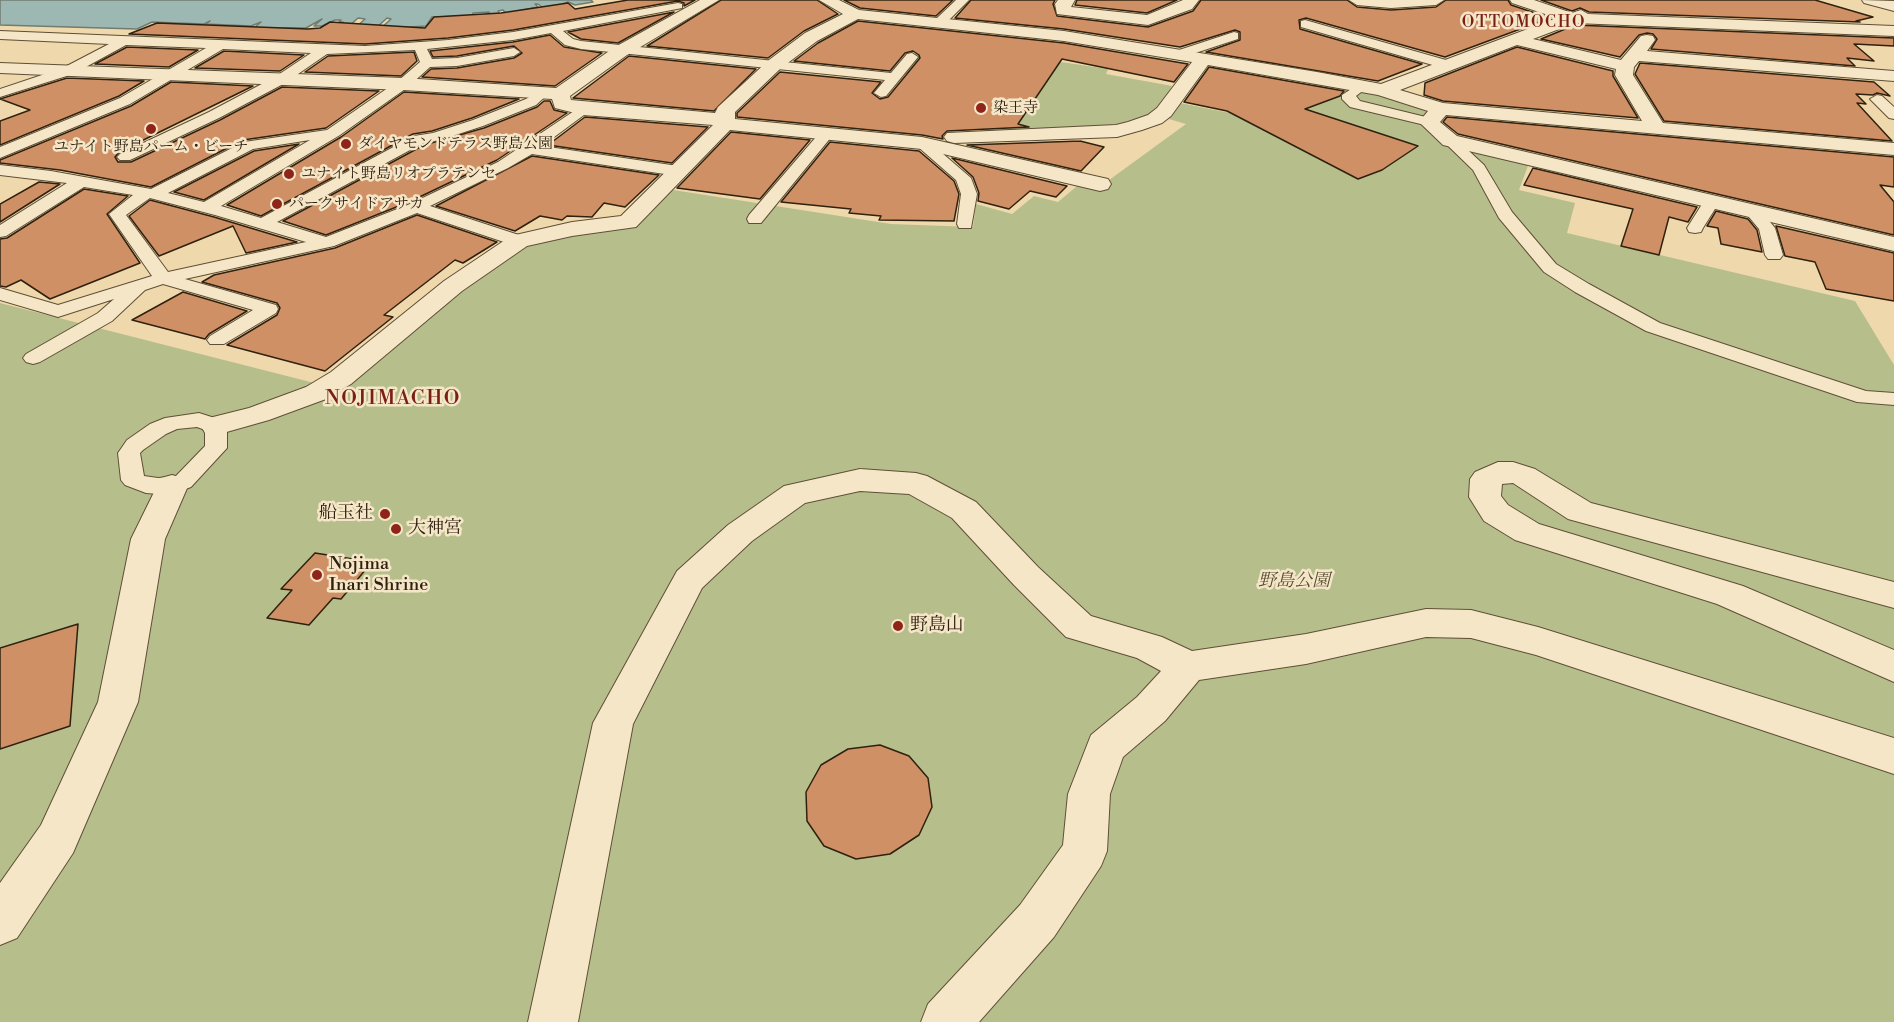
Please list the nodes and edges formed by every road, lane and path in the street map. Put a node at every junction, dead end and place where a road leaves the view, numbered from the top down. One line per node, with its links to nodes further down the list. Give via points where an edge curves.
1 (703, 0): 12 (street)
2 (711, 0): 31 (street)
3 (827, 0): 14 (street)
4 (963, 0): 16 (lane)
5 (1067, 0): 6 (street, via 1063,11 1148,20 1186,6)
6 (1191, 0)
7 (1357, 0): 8 (street)
8 (1436, 0)
9 (1518, 0): 15 (street)
10 (1870, 0): 13 (street)
11 (1630, 3): 15 (street)
12 (678, 6): 19 (lane)
13 (1894, 6)
14 (856, 14): 16 (street); 37 (street, via 811,37)
15 (1572, 18): 17 (street); 23 (street)
16 (940, 22): 32 (street)
17 (1665, 22): 20 (street); 35 (street)
18 (1305, 24): 38 (lane)
19 (554, 29): 25 (lane); 28 (lane)
20 (1889, 33)
21 (0, 35): 24 (lane)
22 (1234, 36): 32 (lane)
23 (1517, 40): 35 (street); 38 (street)
24 (123, 41): 26 (lane); 40 (lane)
25 (569, 42): 27 (lane); 31 (lane)
26 (219, 46): 29 (lane); 41 (lane)
27 (547, 46)
28 (420, 47): 29 (lane); 36 (lane)
29 (324, 50): 44 (lane)
30 (524, 50): 36 (lane)
31 (621, 51): 37 (lane); 49 (street)
32 (1180, 54): 34 (street)
33 (912, 57): 43 (lane)
34 (1204, 58): 46 (street); 60 (street, via 1155,120 1117,131 960,137)
35 (1629, 61): 42 (street); 56 (street, via 1624,75)
36 (427, 63): 45 (lane)
37 (775, 64): 43 (lane); 55 (street, via 725,111)
38 (1448, 65): 47 (street)
39 (0, 68): 40 (street)
40 (68, 71): 41 (street); 48 (lane)
41 (167, 76): 44 (street); 63 (lane, via 125,101)
42 (1894, 76)
43 (894, 77): 50 (lane)
44 (280, 80): 45 (street); 64 (lane)
45 (403, 84): 49 (street); 57 (lane)
46 (1362, 86): 47 (street); 53 (lane, via 1349,95 1355,104)
47 (1382, 90): 53 (street)
48 (0, 93)
49 (551, 93): 52 (street, via 561,104); 75 (lane, via 478,123 419,139)
50 (881, 93)
51 (1877, 99): 54 (lane)
52 (583, 109): 55 (street); 61 (lane)
53 (1435, 116): 56 (street); 59 (street)
54 (1894, 116)
55 (725, 122): 58 (street); 66 (street)
56 (1657, 129): 62 (street)
57 (334, 132): 69 (lane, via 249,145); 71 (lane)
58 (827, 133): 60 (street); 74 (lane)
59 (1450, 141): 70 (street); 87 (lane, via 1479,168 1505,214 1550,268 1582,288 1653,327 1864,397)
60 (922, 143): 68 (street); 76 (lane, via 963,178 969,194)
61 (529, 149): 66 (lane); 72 (lane)
62 (1894, 149)
63 (0, 153)
64 (124, 157)
65 (0, 170): 67 (lane)
66 (678, 171): 79 (street, via 628,222)
67 (80, 182): 69 (lane); 78 (lane)
68 (1100, 184)
69 (150, 194): 71 (lane); 83 (lane, via 117,214)
70 (1712, 201): 73 (street); 77 (lane)
71 (207, 207): 75 (lane)
72 (416, 207): 79 (lane); 80 (lane)
73 (1752, 211): 81 (street); 82 (lane, via 1767,228)
74 (755, 219)
75 (264, 223): 80 (lane)
76 (965, 224)
77 (1695, 228)
78 (0, 232)
79 (519, 241): 88 (street, via 453,286 341,378 316,393)
80 (328, 242): 83 (lane)
81 (1894, 244)
82 (1774, 255)
83 (154, 280): 84 (lane, via 58,311); 85 (lane, via 269,309); 86 (lane, via 105,317)
84 (0, 294)
85 (217, 340)
86 (33, 358)
87 (1894, 399)
88 (216, 426): 89 (lane, via 216,448 183,482); 89 (lane, via 199,420 173,423 144,436 129,453 133,480)
89 (172, 486): 94 (street, via 148,539 118,702 57,839)
90 (1894, 596): 92 (street, via 1580,511 1513,472 1498,472 1486,479 1485,497 1496,513 1527,532 1730,595)
91 (1188, 667): 93 (street, via 1306,649 1426,623 1471,624 1538,641); 95 (street, via 1149,647 1079,627 964,510 916,484 860,480 795,494 740,533 689,580 613,723); 96 (street, via 1151,709 1107,747 1089,794 1085,851 1037,921)
92 (1894, 668)
93 (1894, 756)
94 (0, 922)
95 (553, 1022)
96 (946, 1022)

